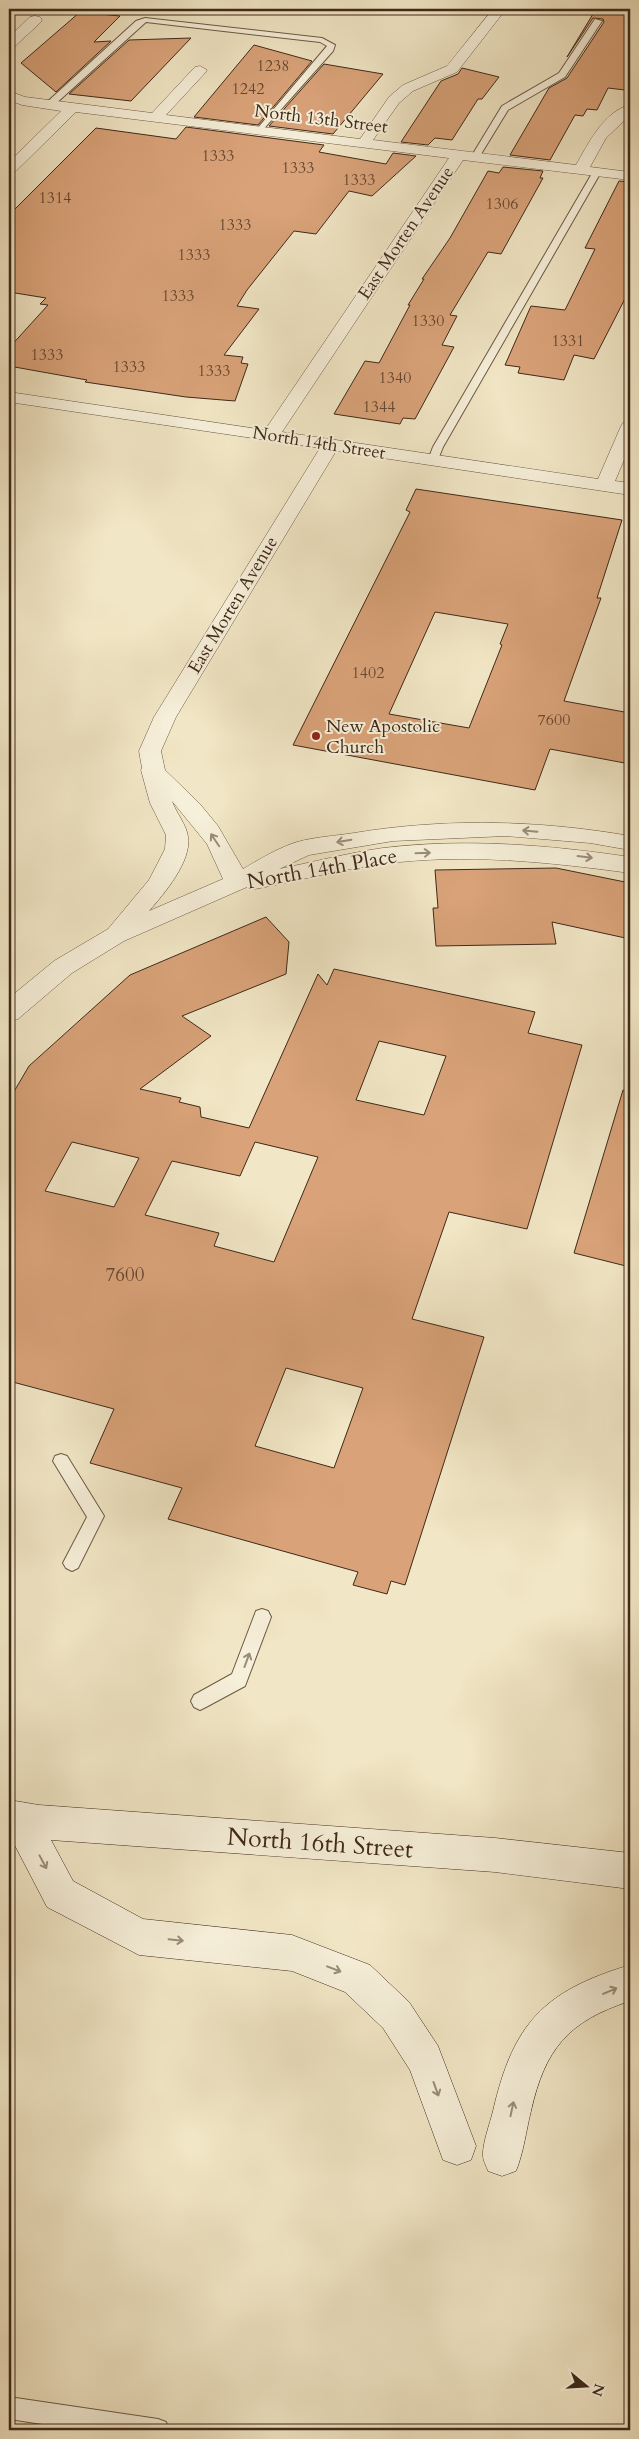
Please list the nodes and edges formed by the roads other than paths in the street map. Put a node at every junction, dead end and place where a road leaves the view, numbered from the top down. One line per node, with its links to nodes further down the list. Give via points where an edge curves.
1 (500, 9): 12 (street, via 452,69 408,88 394,100)
2 (35, 20): 4 (street)
3 (598, 21): 13 (lane, via 562,75 505,108)
4 (9, 44)
5 (200, 70): 10 (street)
6 (9, 95): 7 (street, North 13th Street, via 22,102)
7 (49, 106): 8 (street, North 13th Street); 11 (lane, via 146,20 322,40 331,45)
8 (72, 108): 10 (street, North 13th Street); 14 (street)
9 (630, 109): 15 (street, via 605,129)
10 (155, 118): 11 (street, North 13th Street)
11 (260, 131): 12 (street, North 13th Street)
12 (364, 143): 13 (street, North 13th Street)
13 (467, 156): 15 (street, North 13th Street); 20 (street, East Morten Avenue)
14 (9, 170)
15 (581, 170): 16 (street, North 13th Street)
16 (597, 172): 17 (street, North 13th Street); 22 (lane, via 443,439)
17 (630, 176)
18 (9, 397): 20 (street, North 14th Street)
19 (630, 426): 23 (street)
20 (270, 436): 21 (street, North 14th Street)
21 (331, 445): 22 (street, North 14th Street); 25 (street, East Morten Avenue, via 165,717 150,752)
22 (434, 460): 23 (street, North 14th Street)
23 (604, 486): 24 (street, North 14th Street)
24 (630, 489)
25 (152, 770): 28 (street, one-way to 25, via 225,854 208,829 190,805); 29 (street, East Morten Avenue, via 161,803 176,835 177,849 159,884)
26 (630, 843): 28 (street, North 14th Place, one-way to 28, via 506,829 393,834 304,848)
27 (630, 865): 28 (street, North 14th Place, one-way to 27, via 402,854 506,850 586,857)
28 (236, 884): 29 (street, East Morten Avenue)
29 (115, 935): 30 (street, East Morten Avenue, via 63,967)
30 (9, 1013)
31 (61, 1461): 32 (lane, via 96,1516)
32 (72, 1563)
33 (262, 1617): 34 (lane, one-way to 33, via 239,1680)
34 (200, 1701)
35 (15, 1818): 36 (street, North 16th Street, via 495,1855); 38 (street, one-way to 38, via 60,1894 139,1936 292,1953 357,1978 396,2015 425,2059)
36 (630, 1871)
37 (630, 1983): 39 (street, one-way to 37, via 517,2089 538,2040 558,2018 582,2002)
38 (457, 2146)
39 (502, 2157)
40 (9, 2408): 41 (lane)
41 (158, 2430)

